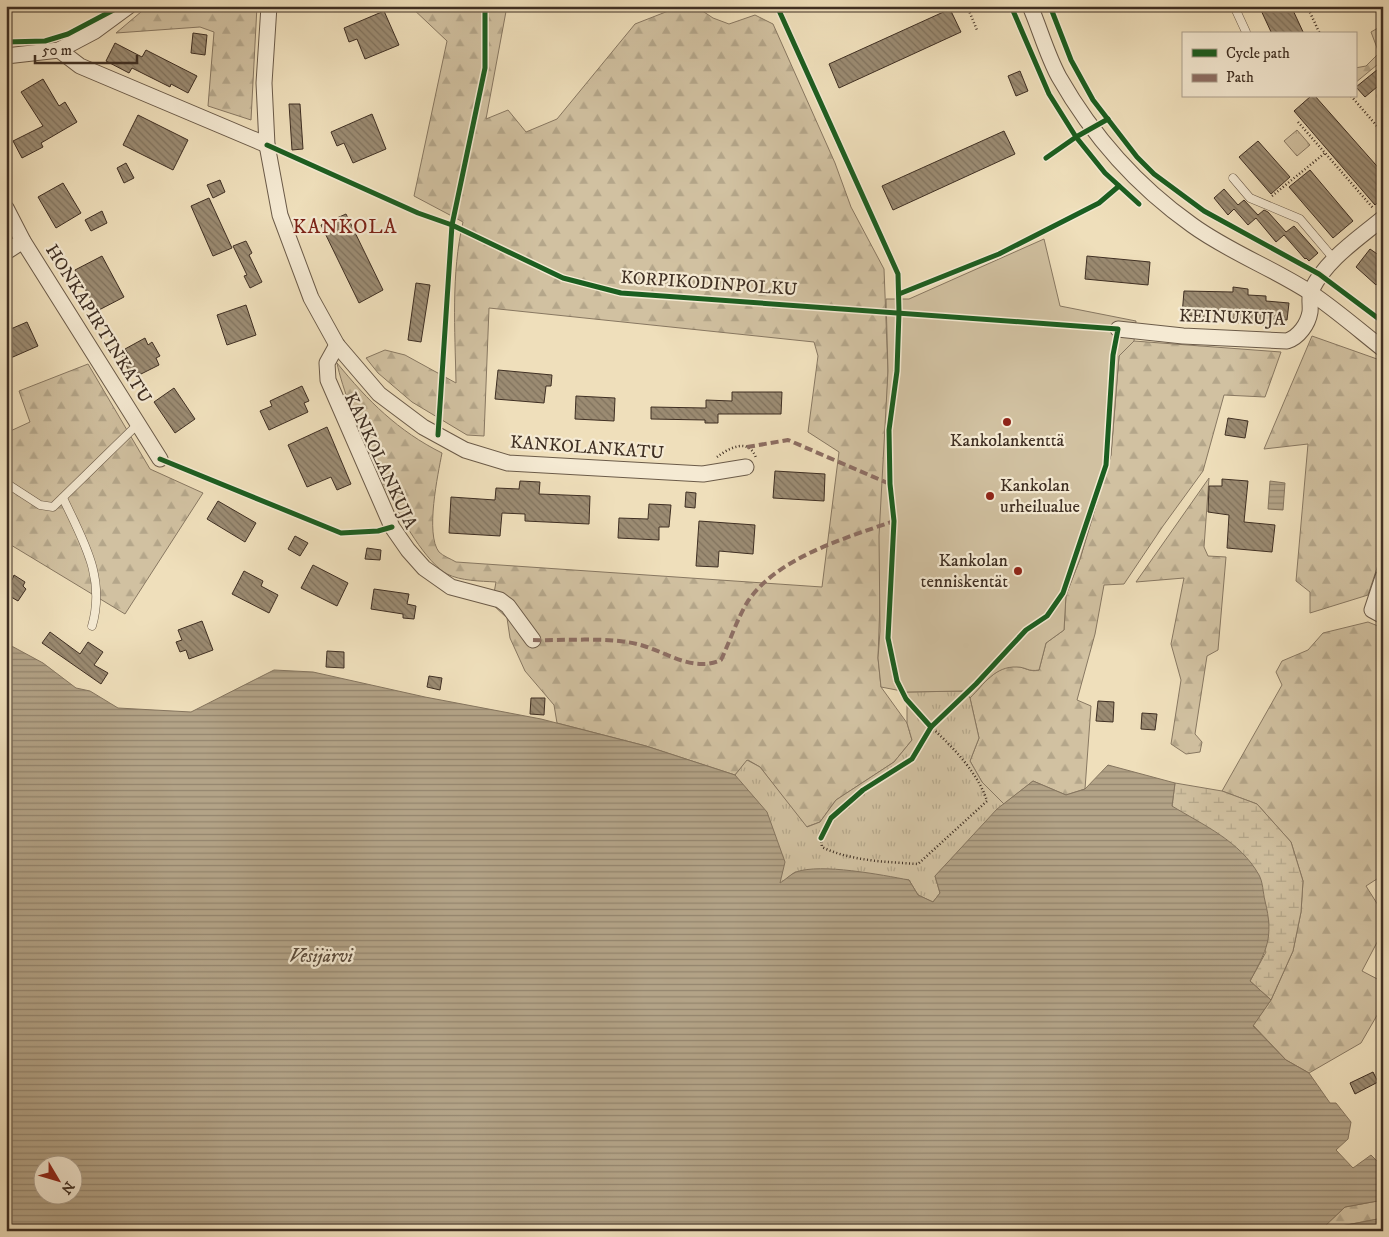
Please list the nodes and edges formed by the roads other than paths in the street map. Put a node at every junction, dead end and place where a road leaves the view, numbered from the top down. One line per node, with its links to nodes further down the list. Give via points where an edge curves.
1 (129, 6): 6 (street, via 96,31)
2 (269, 6): 8 (street, KANKOLANKATU, via 264,83)
3 (1030, 6): 15 (street, via 1058,76 1118,161 1152,194 1193,226)
4 (1234, 6): 5 (lane)
5 (1246, 32)
6 (60, 50): 7 (street); 8 (street, via 80,66)
7 (6, 56)
8 (267, 145): 18 (street, KANKOLANKATU, via 280,215 312,298)
9 (1233, 178): 14 (lane, via 1250,198 1300,219)
10 (6, 208): 12 (street, HONKAPIRTINKATU)
11 (1382, 218): 14 (street)
12 (23, 240): 13 (street); 19 (street, HONKAPIRTINKATU)
13 (6, 252)
14 (1334, 259): 15 (street, via 1319,274)
15 (1310, 293): 16 (street, KEINUKUJA, via 1310,313 1305,325 1294,339 1287,342); 17 (street)
16 (1118, 329)
17 (1380, 343)
18 (337, 346): 21 (street, KANKOLANKATU, via 379,394 423,427 465,450 508,462 641,472 703,474); 27 (street, KANKOLANKUJA, via 327,363 328,380 392,527 424,568 451,587 500,600)
19 (138, 424): 20 (street, HONKAPIRTINKATU); 23 (lane)
20 (160, 459)
21 (752, 464)
22 (6, 483): 23 (lane, via 40,504 53,507)
23 (64, 498): 26 (lane, via 92,563 97,584 97,609)
24 (1383, 577): 25 (street)
25 (1377, 613)
26 (92, 626)
27 (533, 640)

